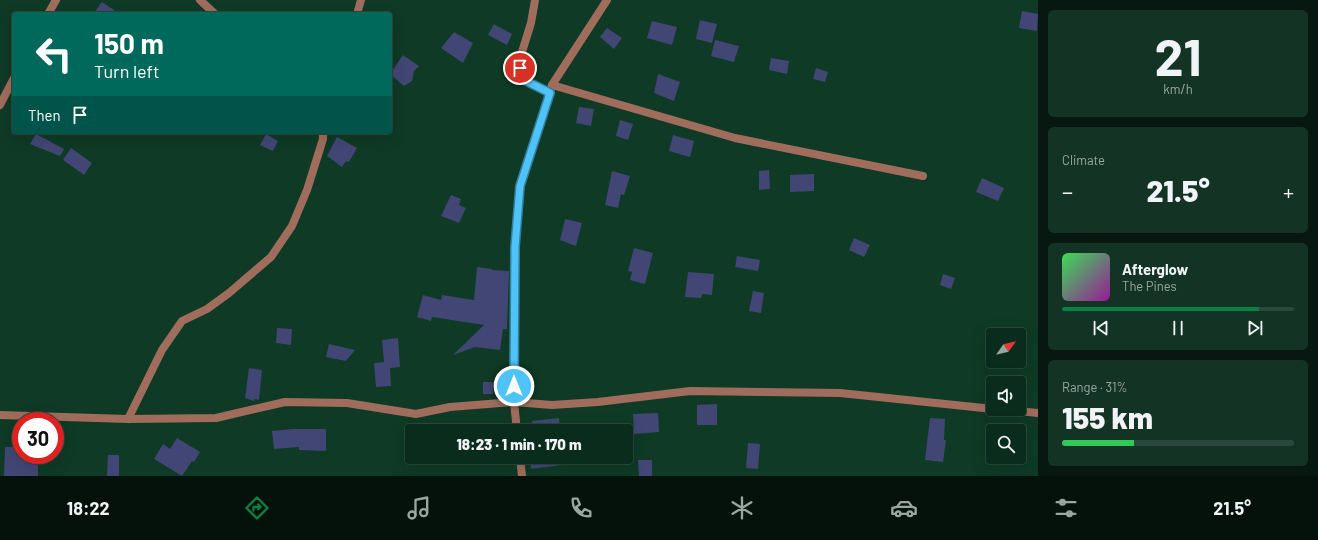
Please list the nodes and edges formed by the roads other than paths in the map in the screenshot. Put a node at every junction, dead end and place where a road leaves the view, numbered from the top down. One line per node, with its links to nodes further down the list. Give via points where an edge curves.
1 (56, 0): 6 (street)
2 (200, 0): 7 (street)
3 (361, 0): 8 (street)
4 (535, 0): 10 (street, via 520,68 526,81)
5 (607, 0): 10 (street)
6 (49, 12)
7 (213, 12)
8 (358, 12)
9 (12, 82): 11 (street)
10 (551, 89): 13 (street, via 735,138); 14 (street, via 520,186 515,247)
11 (0, 105)
12 (323, 134): 19 (street, via 307,190 292,226 271,256 229,293 207,309 182,321 162,350)
13 (923, 176)
14 (514, 402): 15 (street, via 598,402 690,391 858,395); 19 (street, via 450,407 416,414 347,403 285,402 216,418); 20 (street)
15 (986, 407)
16 (1026, 412): 17 (street)
17 (1038, 413)
18 (0, 415): 19 (street)
19 (128, 419)
20 (517, 424)
21 (521, 464): 22 (street)
22 (522, 476)

